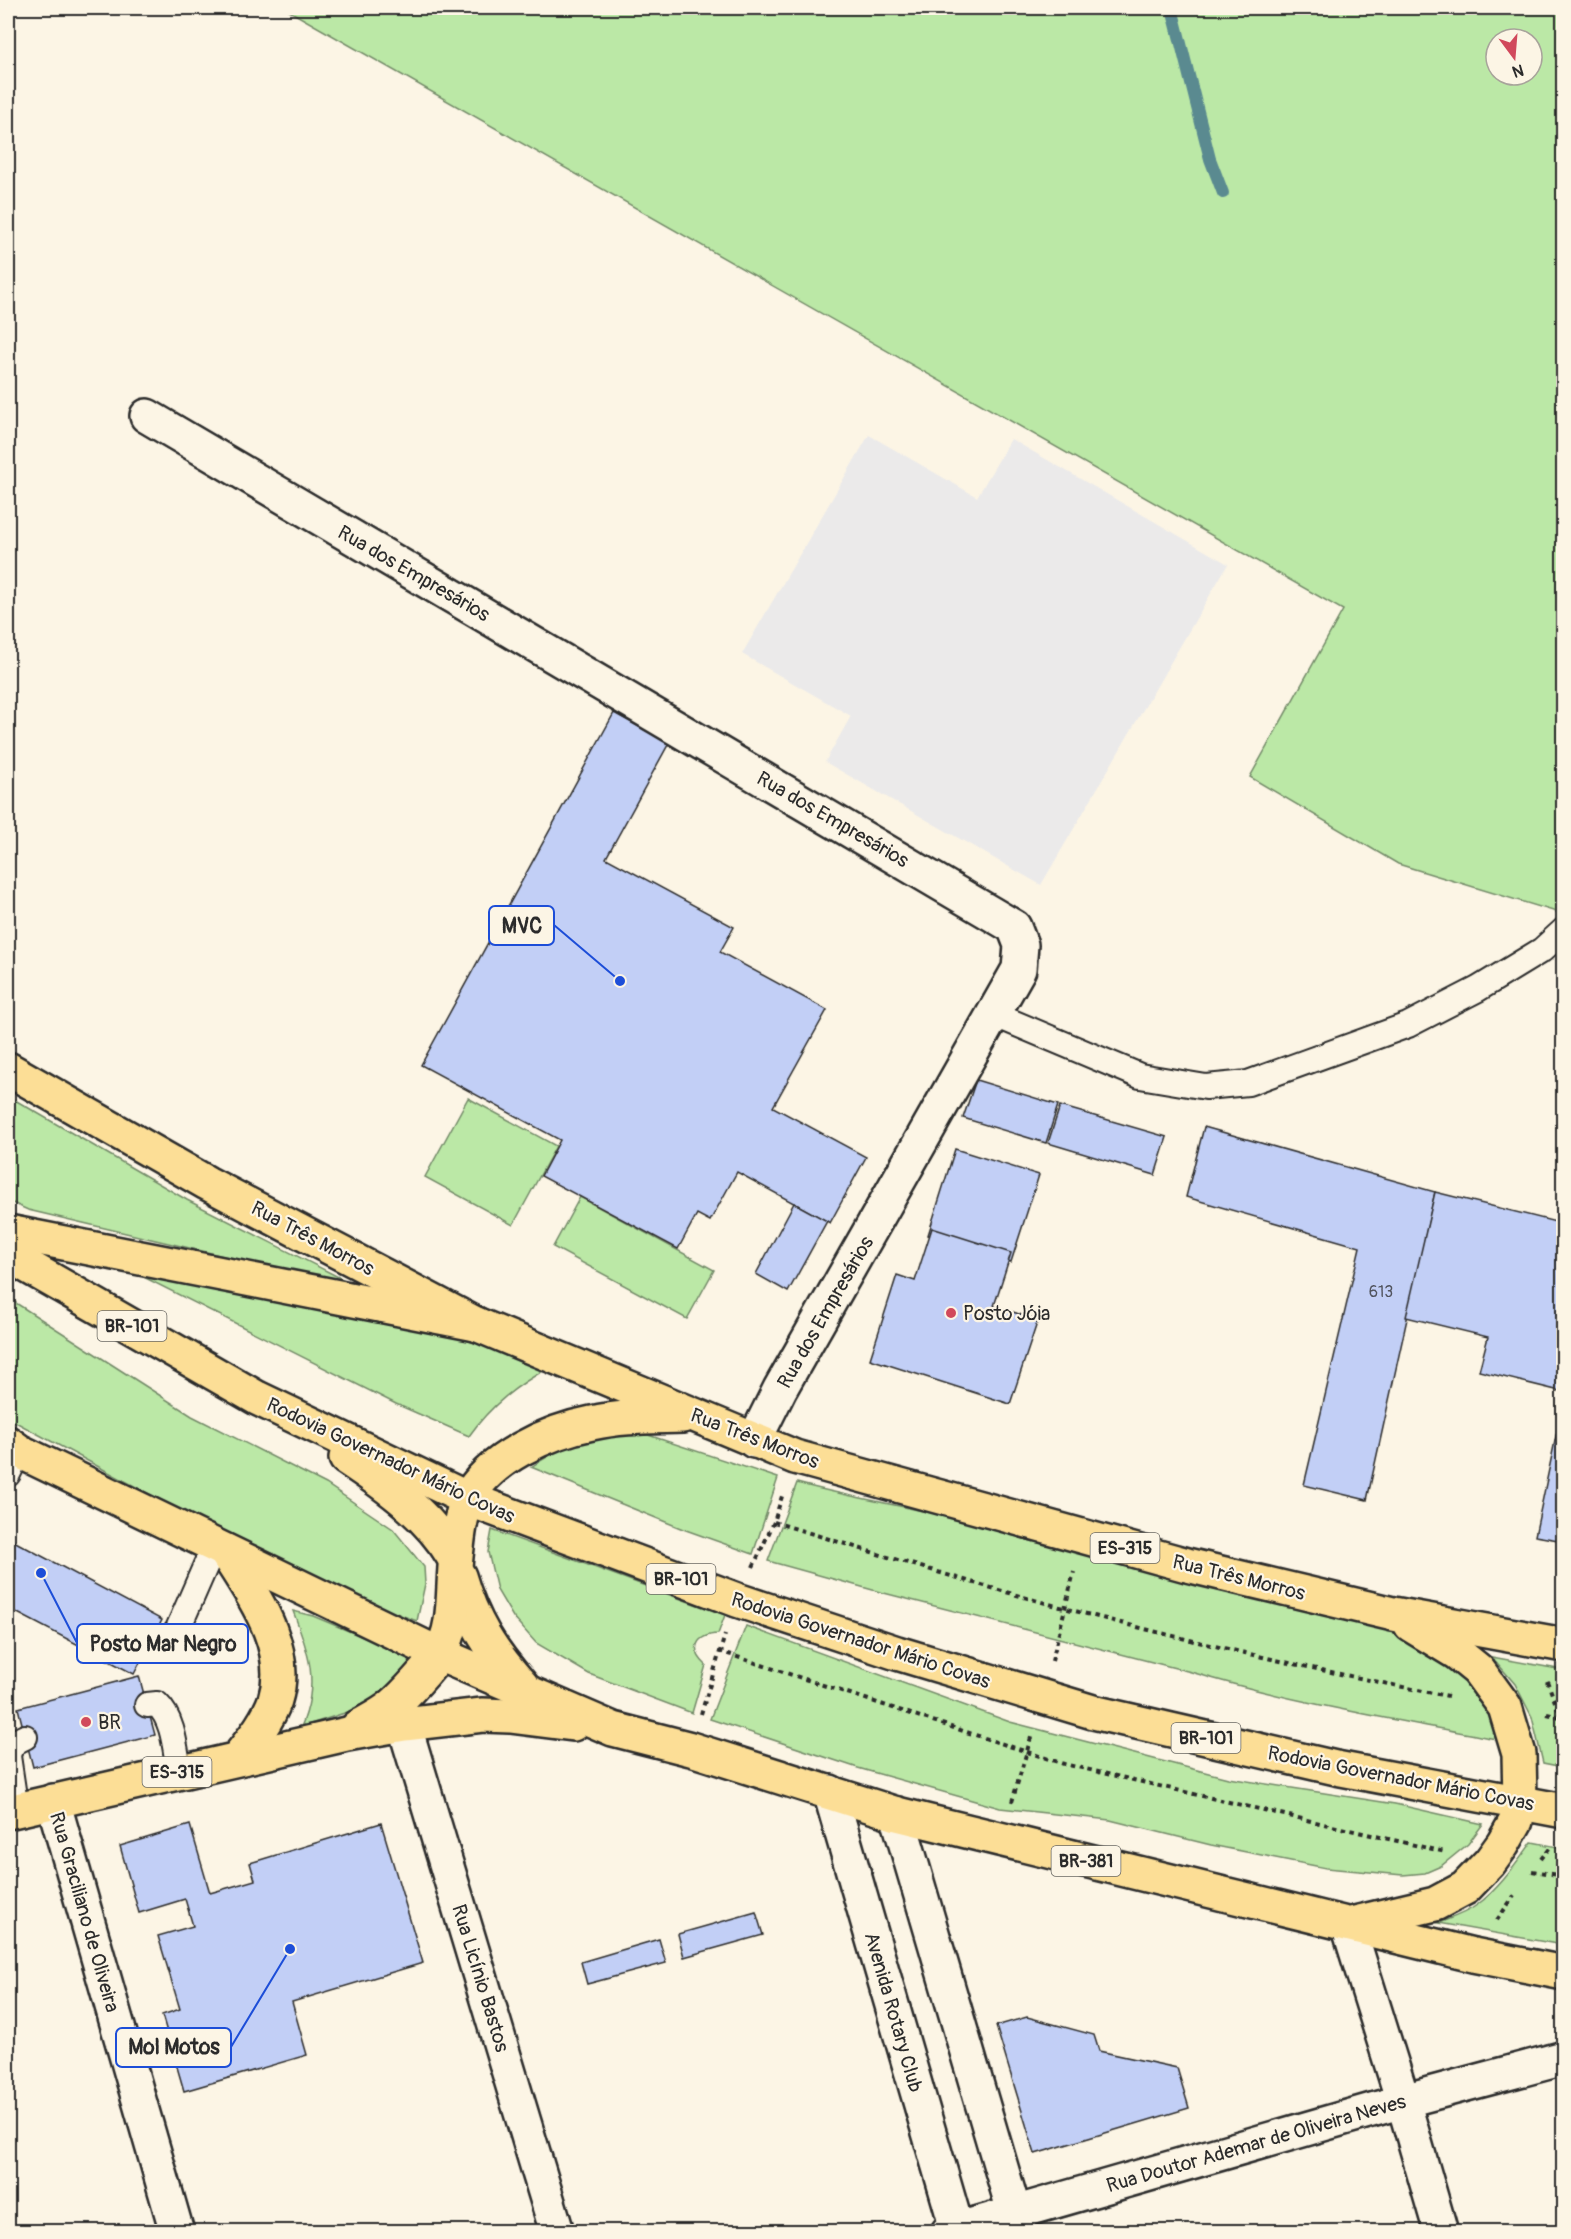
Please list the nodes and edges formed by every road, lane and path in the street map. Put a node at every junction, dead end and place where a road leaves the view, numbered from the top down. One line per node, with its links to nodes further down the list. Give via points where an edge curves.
1 (147, 416): 3 (street, Rua dos Empresários, via 1014,927 1020,945 1018,969)
2 (1563, 930): 3 (lane, via 1533,956 1408,1025 1248,1083 1206,1087 1140,1076)
3 (993, 1014): 10 (street, Rua dos Empresários)
4 (8, 1069): 7 (main road, Rua Três Morros, via 207,1183)
5 (8, 1232): 7 (main road)
6 (8, 1255): 8 (main road, Rodovia Governador Mário Covas / BR-101)
7 (476, 1324): 9 (main road, Rua Três Morros)
8 (257, 1398): 12 (main road, Rodovia Governador Mário Covas / BR-101); 15 (main road, via 419,1512 442,1537)
9 (697, 1416): 10 (main road, Rua Três Morros / ES-315); 12 (main road, via 634,1417 562,1431 496,1465)
10 (754, 1441): 16 (main road, Rua Três Morros / ES-315, via 795,1457 1071,1534)
11 (11, 1456): 14 (main road)
12 (468, 1499): 15 (main road); 32 (main road, Rodovia Governador Mário Covas / BR-101, via 737,1600 1093,1712 1336,1768)
13 (774, 1522): 23 (path, via 979,1585 1166,1634)
14 (220, 1548): 17 (lane, via 177,1631 157,1646); 20 (main road); 28 (main road, via 258,1604 272,1634 279,1667 275,1698 262,1726)
15 (455, 1559): 20 (main road, via 451,1618); 21 (main road, via 481,1634)
16 (1393, 1614): 18 (main road, Rua Três Morros / ES-315); 23 (main road, via 1478,1670)
17 (148, 1645)
18 (1563, 1645)
19 (719, 1651): 36 (path, via 1064,1764)
20 (439, 1654): 21 (main road); 24 (main road, ES-315)
21 (528, 1693): 26 (main road)
22 (147, 1705): 29 (lane, via 157,1704 164,1710)
23 (1505, 1707): 25 (path); 32 (main road, via 1519,1755)
24 (399, 1715): 26 (main road, ES-315, via 510,1716); 28 (main road, ES-315, via 347,1734); 45 (street, Rua Licínio Bastos)
25 (1563, 1718)
26 (613, 1729): 30 (main road, BR-381)
27 (25, 1737): 33 (lane, via 9,1750)
28 (238, 1758): 29 (main road, ES-315)
29 (179, 1771): 31 (main road, ES-315)
30 (831, 1792): 35 (main road, BR-381); 43 (street, Avenida Rotary Club)
31 (53, 1801): 33 (main road, ES-315); 44 (street, Rua Graciliano de Oliveira)
32 (1520, 1802): 34 (main road, Rodovia Governador Mário Covas / BR-101); 36 (main road, via 1516,1821)
33 (12, 1811)
34 (1563, 1811)
35 (897, 1814): 38 (main road, BR-381); 42 (street)
36 (1490, 1862): 37 (path); 38 (main road, via 1465,1888 1436,1904)
37 (1563, 1876)
38 (1348, 1925): 39 (main road, BR-381); 41 (street)
39 (1563, 1973)
40 (1563, 2058): 41 (street, Rua Doutor Ademar de Oliveira Neves)
41 (1403, 2101): 42 (street, Rua Doutor Ademar de Oliveira Neves); 46 (street)
42 (1017, 2222): 43 (street, Rua Doutor Ademar de Oliveira Neves)
43 (954, 2231)
44 (177, 2232)
45 (557, 2232)
46 (1441, 2232)

